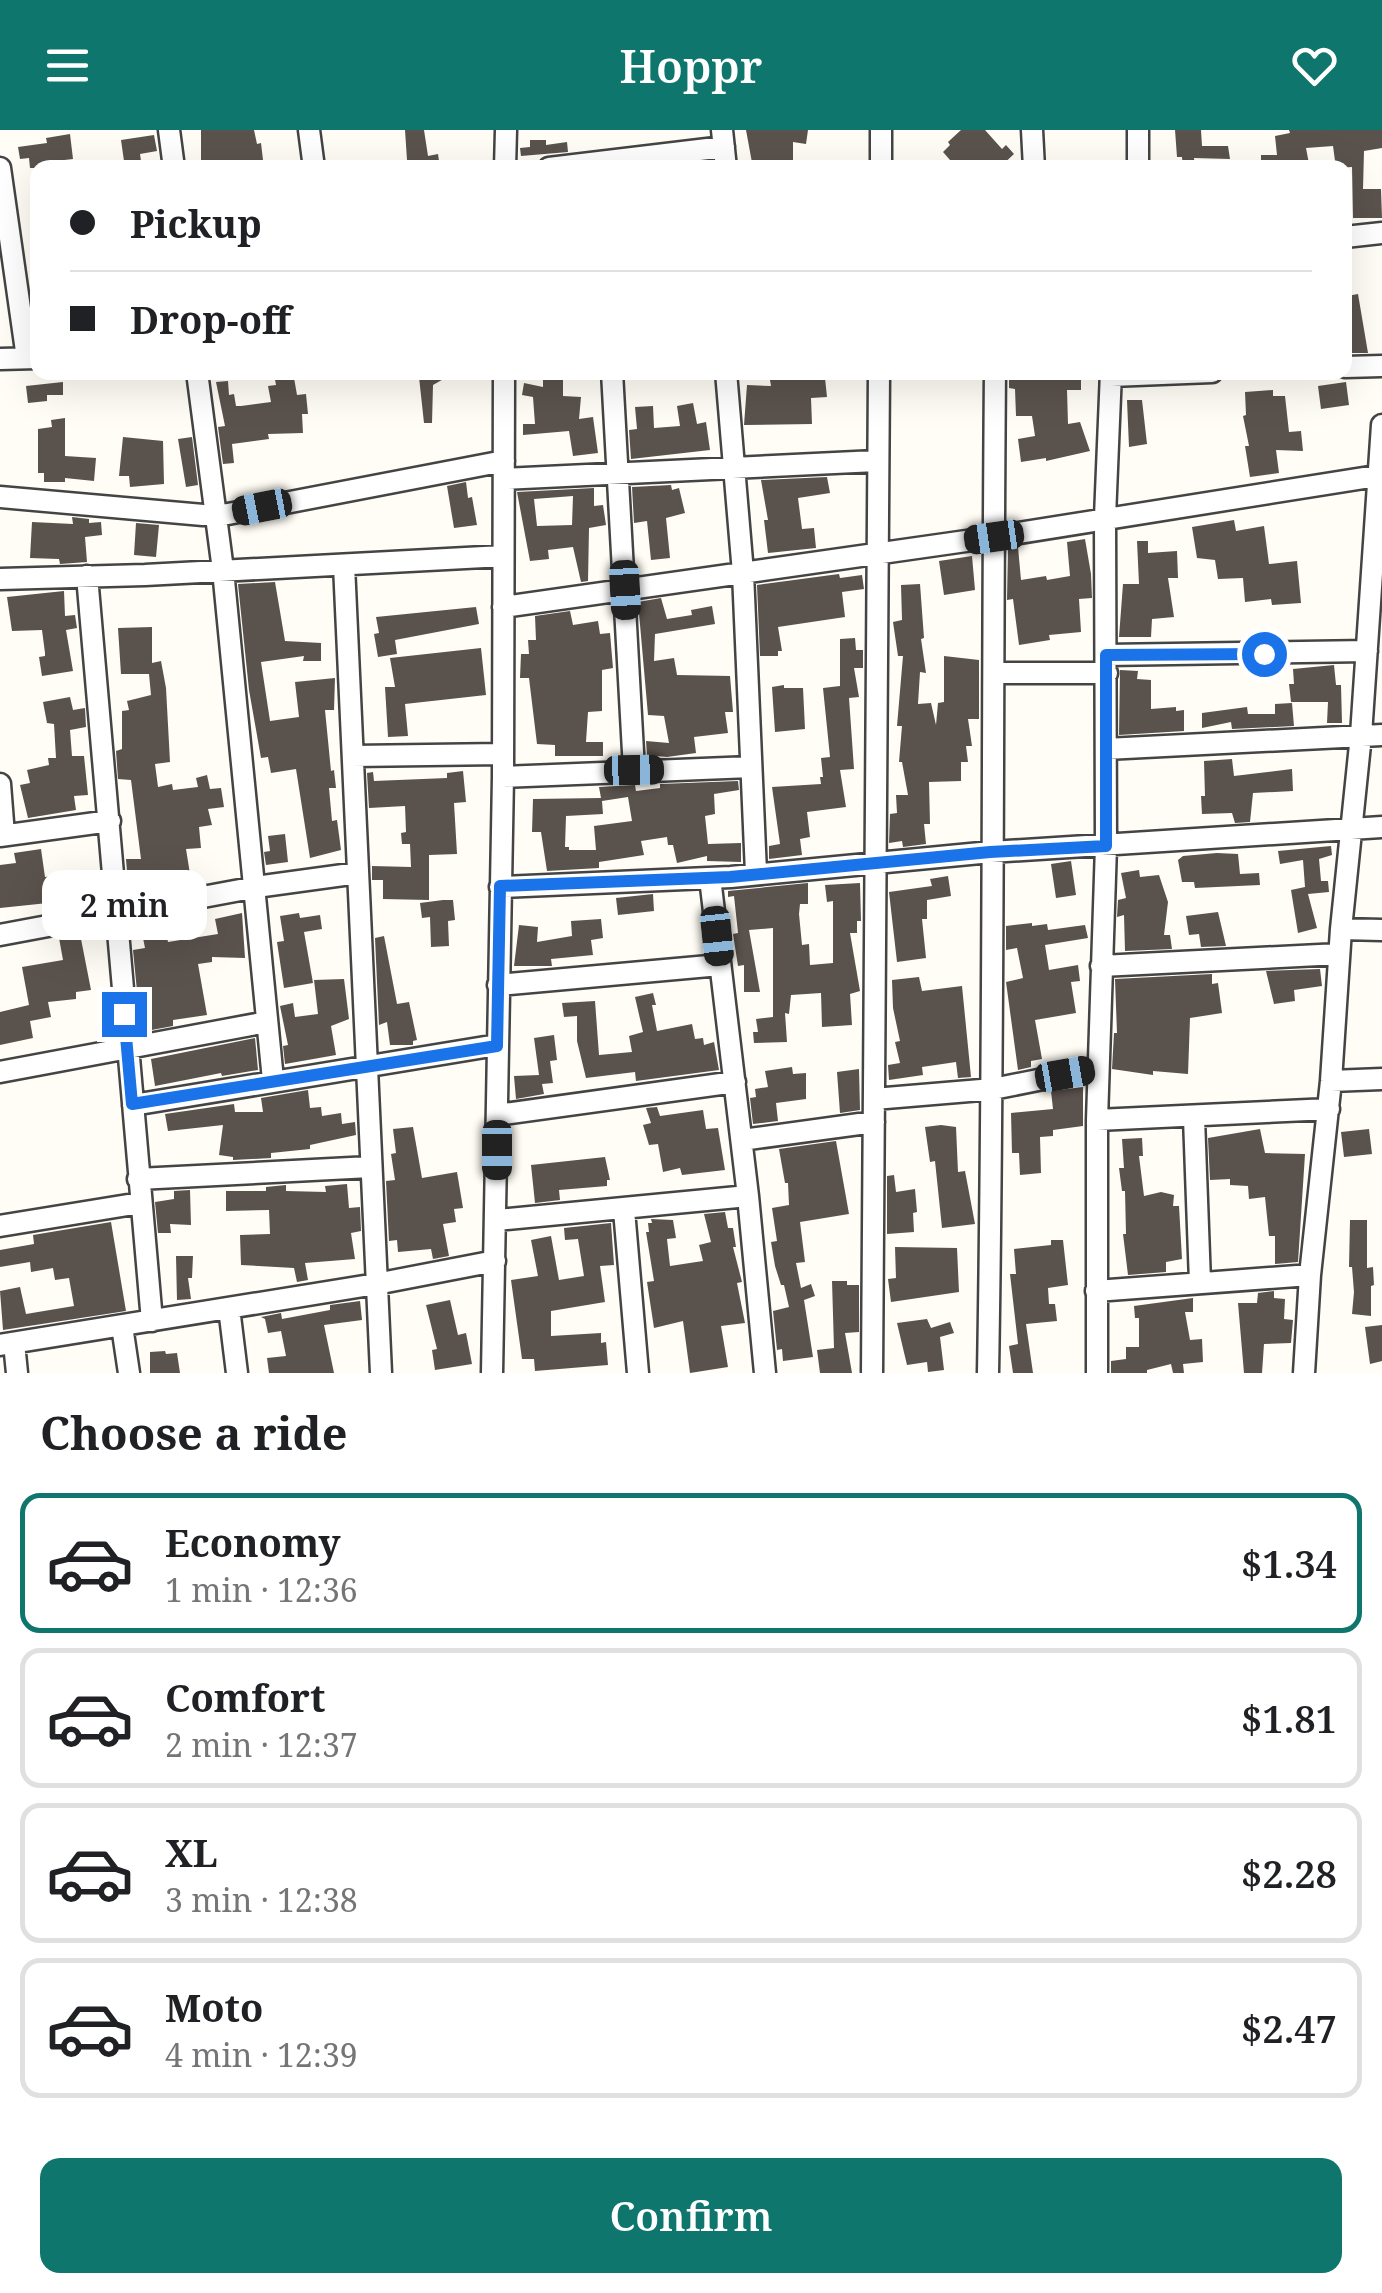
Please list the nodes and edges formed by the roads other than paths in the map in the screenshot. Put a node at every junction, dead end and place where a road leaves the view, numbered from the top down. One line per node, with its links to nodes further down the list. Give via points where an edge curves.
1 (169, 130): 8 (street)
2 (310, 130): 9 (street)
3 (506, 130): 10 (street)
4 (881, 130): 12 (street)
5 (1032, 130): 13 (street)
6 (1138, 130): 14 (street)
7 (724, 148): 11 (street)
8 (173, 160)
9 (313, 160)
10 (506, 160)
11 (618, 160)
12 (881, 160)
13 (1034, 160)
14 (1138, 160)
15 (0, 168): 16 (street)
16 (3, 216): 19 (street)
17 (1382, 233): 18 (street)
18 (1352, 236)
19 (30, 348)
20 (30, 358): 21 (street)
21 (0, 359)
22 (1382, 366): 23 (street)
23 (1352, 368)
24 (199, 380): 38 (street)
25 (504, 380): 34 (street)
26 (612, 380): 35 (street)
27 (727, 380): 33 (street)
28 (879, 380): 32 (street)
29 (996, 380): 40 (street)
30 (1111, 380): 39 (street)
31 (1382, 428): 36 (street)
32 (876, 462): 33 (street); 41 (street)
33 (733, 469): 35 (street); 45 (street)
34 (504, 470): 35 (street); 38 (street); 42 (street)
35 (616, 473): 49 (street)
36 (1379, 475): 39 (street); 48 (street)
37 (0, 497): 38 (street)
38 (216, 514): 44 (street)
39 (1105, 517): 40 (street); 52 (street)
40 (994, 537): 41 (street); 53 (street)
41 (876, 554): 45 (street); 68 (street)
42 (504, 556): 43 (street); 50 (street)
43 (344, 566): 44 (street); 57 (street)
44 (223, 570): 46 (street); 73 (street)
45 (743, 573): 49 (street); 58 (street)
46 (88, 576): 47 (street); 62 (street)
47 (0, 579)
48 (1377, 586): 51 (street)
49 (625, 590): 50 (street); 59 (street)
50 (503, 607): 56 (street)
51 (1367, 652): 52 (street); 54 (street)
52 (1107, 664): 53 (street); 55 (street)
53 (994, 674): 67 (street)
54 (1371, 735): 55 (street); 64 (street)
55 (1106, 749): 66 (street)
56 (502, 754): 57 (street); 60 (street)
57 (353, 756): 69 (street)
58 (751, 767): 59 (street); 70 (street)
59 (634, 770): 60 (street)
60 (502, 777): 72 (street)
61 (0, 784): 65 (street)
62 (110, 821): 65 (street); 74 (street)
63 (1382, 827): 64 (street)
64 (1351, 828): 66 (street); 75 (street)
65 (2, 835)
66 (1106, 846): 67 (street); 80 (street)
67 (990, 852): 68 (street); 92 (street)
68 (877, 863): 70 (street); 93 (street)
69 (358, 873): 73 (street); 85 (street)
70 (756, 873): 71 (street)
71 (710, 878): 72 (street); 79 (street)
72 (500, 886): 81 (street)
73 (256, 887): 74 (street); 82 (street)
74 (117, 913): 77 (street); 84 (street)
75 (1341, 929): 76 (street); 78 (street)
76 (1382, 930)
77 (0, 935)
78 (1339, 954): 80 (street); 90 (street)
79 (720, 964): 81 (street); 91 (street)
80 (1101, 966): 86 (street)
81 (498, 984): 83 (street)
82 (267, 1022): 84 (street); 89 (street)
83 (497, 1046): 85 (street); 96 (street)
84 (127, 1047): 87 (street); 94 (street)
85 (366, 1064): 89 (street); 101 (street)
86 (1098, 1068): 92 (street); 98 (street)
87 (0, 1072)
88 (1382, 1079): 90 (street)
89 (272, 1080): 94 (street)
90 (1332, 1081): 95 (street)
91 (735, 1082): 96 (street); 100 (street)
92 (993, 1090): 93 (street); 125 (street)
93 (874, 1100): 99 (street)
94 (132, 1104): 102 (street)
95 (1329, 1109): 97 (street); 109 (street)
96 (497, 1115): 106 (street)
97 (1194, 1118): 98 (street); 110 (street)
98 (1098, 1120): 112 (street)
99 (874, 1122): 100 (street); 124 (street)
100 (742, 1140): 103 (street)
101 (370, 1168): 102 (street); 111 (street)
102 (138, 1179): 104 (street)
103 (748, 1196): 105 (street); 123 (street)
104 (140, 1203): 107 (street); 114 (street)
105 (624, 1210): 106 (street); 122 (street)
106 (497, 1220): 108 (street)
107 (0, 1226)
108 (496, 1260): 111 (street); 121 (street)
109 (1310, 1275): 110 (street); 127 (street)
110 (1200, 1282): 112 (street)
111 (376, 1284): 113 (street); 120 (street)
112 (1096, 1291): 126 (street)
113 (229, 1308): 114 (street); 119 (street)
114 (152, 1322): 115 (street)
115 (122, 1326): 116 (street); 118 (street)
116 (7, 1344): 117 (street)
117 (17, 1373)
118 (128, 1373)
119 (236, 1373)
120 (381, 1373)
121 (492, 1373)
122 (638, 1373)
123 (765, 1373)
124 (872, 1373)
125 (988, 1373)
126 (1096, 1373)
127 (1304, 1373)

